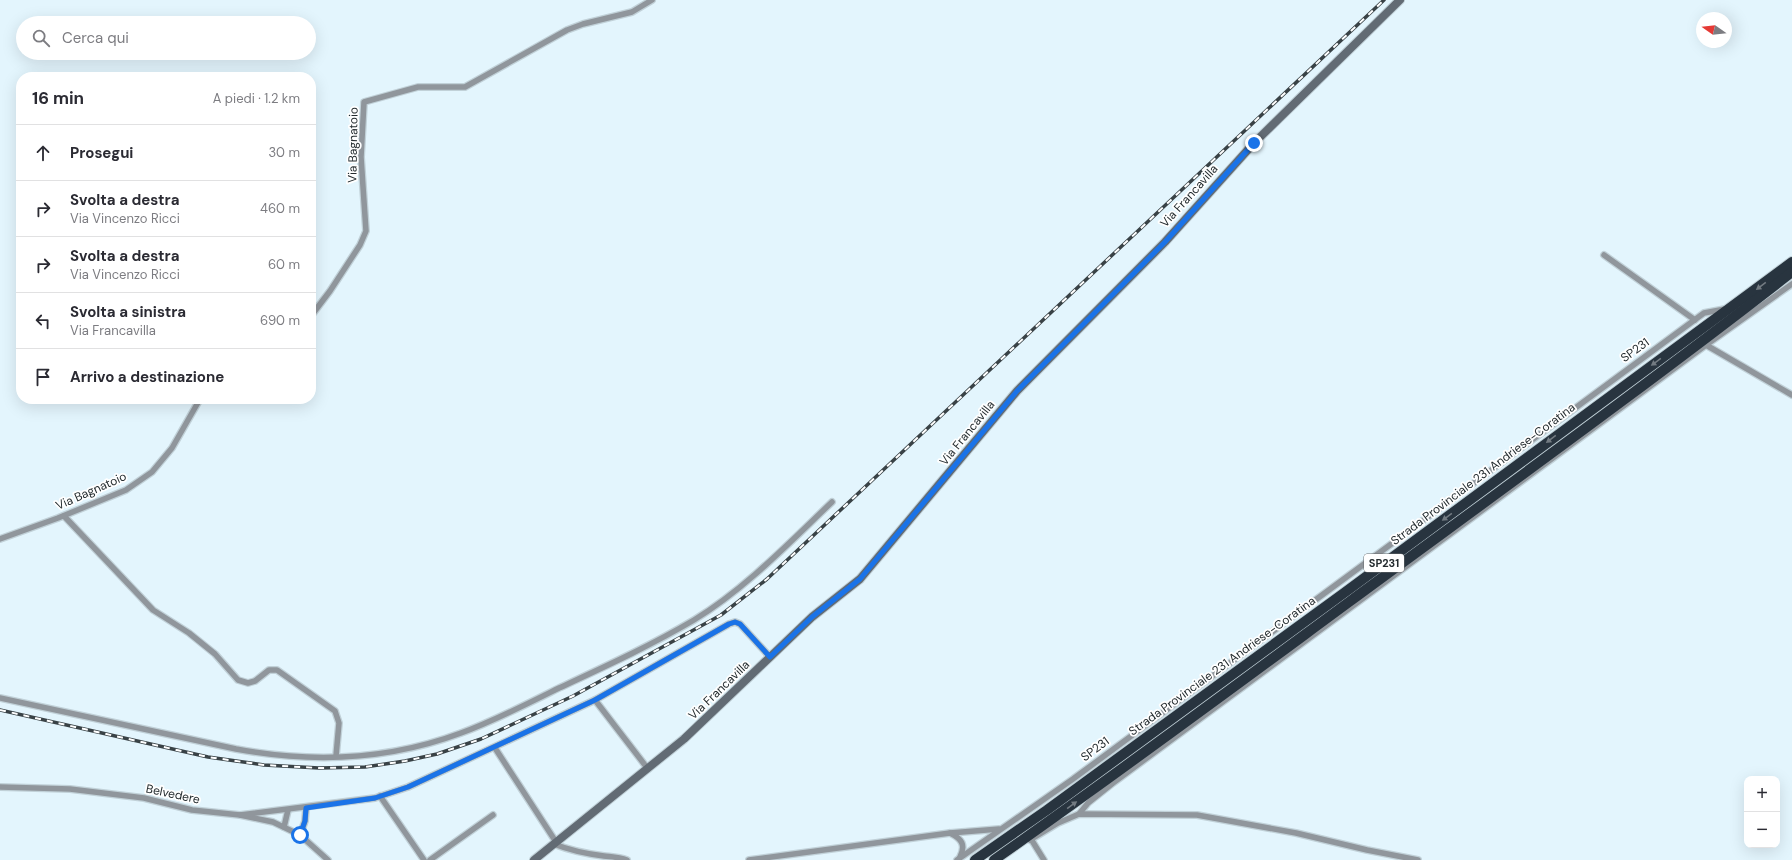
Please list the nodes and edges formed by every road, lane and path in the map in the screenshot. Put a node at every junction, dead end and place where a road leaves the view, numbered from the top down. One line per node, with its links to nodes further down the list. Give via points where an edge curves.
1 (652, 0): 8 (street, Via Bagnatoio, via 632,12 567,30 465,87 418,87 364,102 361,157 366,231 360,245)
2 (1400, 0): 16 (street, Via Francavilla, via 1254,143 1165,242 1017,391 860,579 812,617)
3 (1604, 255): 9 (street)
4 (1792, 262): 7 (highway, Strada Provinciale 231 Andriese-Coratina / SP231, one-way to 7)
5 (1792, 272): 44 (highway, Strada Provinciale 231 Andriese-Coratina / SP231, one-way to 5, via 1144,754 1466,517 1716,332)
6 (1792, 284): 10 (street)
7 (1731, 308): 9 (street, SP231, via 1704,313); 43 (highway, Strada Provinciale 231 Andriese-Coratina / SP231, one-way to 43)
8 (316, 309)
9 (1695, 320): 30 (street, SP231, via 1073,779)
10 (1706, 345): 11 (street); 26 (street, via 1113,783 1088,803)
11 (1792, 395)
12 (197, 404): 14 (street, Via Bagnatoio, via 172,448 152,472 126,490)
13 (832, 502): 20 (street, via 723,600 633,653 462,733 405,750 358,757)
14 (64, 516): 15 (street, Via Bagnatoio); 20 (street, via 153,610 189,633 215,654 238,680 248,683 269,670 277,670 335,711 339,723)
15 (0, 539)
16 (770, 657): 18 (street, via 740,624 735,622); 21 (street, Via Francavilla, via 716,710)
17 (0, 698): 20 (street, via 253,752 291,756)
18 (595, 700): 19 (street); 21 (street)
19 (495, 748): 23 (street, via 408,787); 34 (street)
20 (336, 756)
21 (648, 769): 34 (street, Via Francavilla)
22 (0, 787): 27 (street, Belvedere, via 70,789 144,798 192,810)
23 (380, 796): 24 (street); 38 (street)
24 (306, 808): 25 (street); 32 (street)
25 (288, 810): 27 (street); 29 (street)
26 (1079, 814): 33 (street); 46 (street, via 1197,815 1296,833)
27 (240, 815): 29 (street, Belvedere)
28 (493, 815): 39 (street)
29 (284, 827): 32 (street, Belvedere)
30 (999, 829): 31 (street); 36 (street, SP231)
31 (950, 833): 36 (street, via 963,843 964,850); 42 (street)
32 (300, 835): 37 (street, Belvedere)
33 (1031, 839): 44 (street); 45 (street)
34 (555, 843): 35 (street); 40 (street, Via Francavilla)
35 (618, 858): 41 (street)
36 (958, 859)
37 (328, 860)
38 (424, 860)
39 (430, 860)
40 (534, 860)
41 (626, 860)
42 (749, 860)
43 (975, 860)
44 (995, 860)
45 (1044, 860)
46 (1418, 860)

